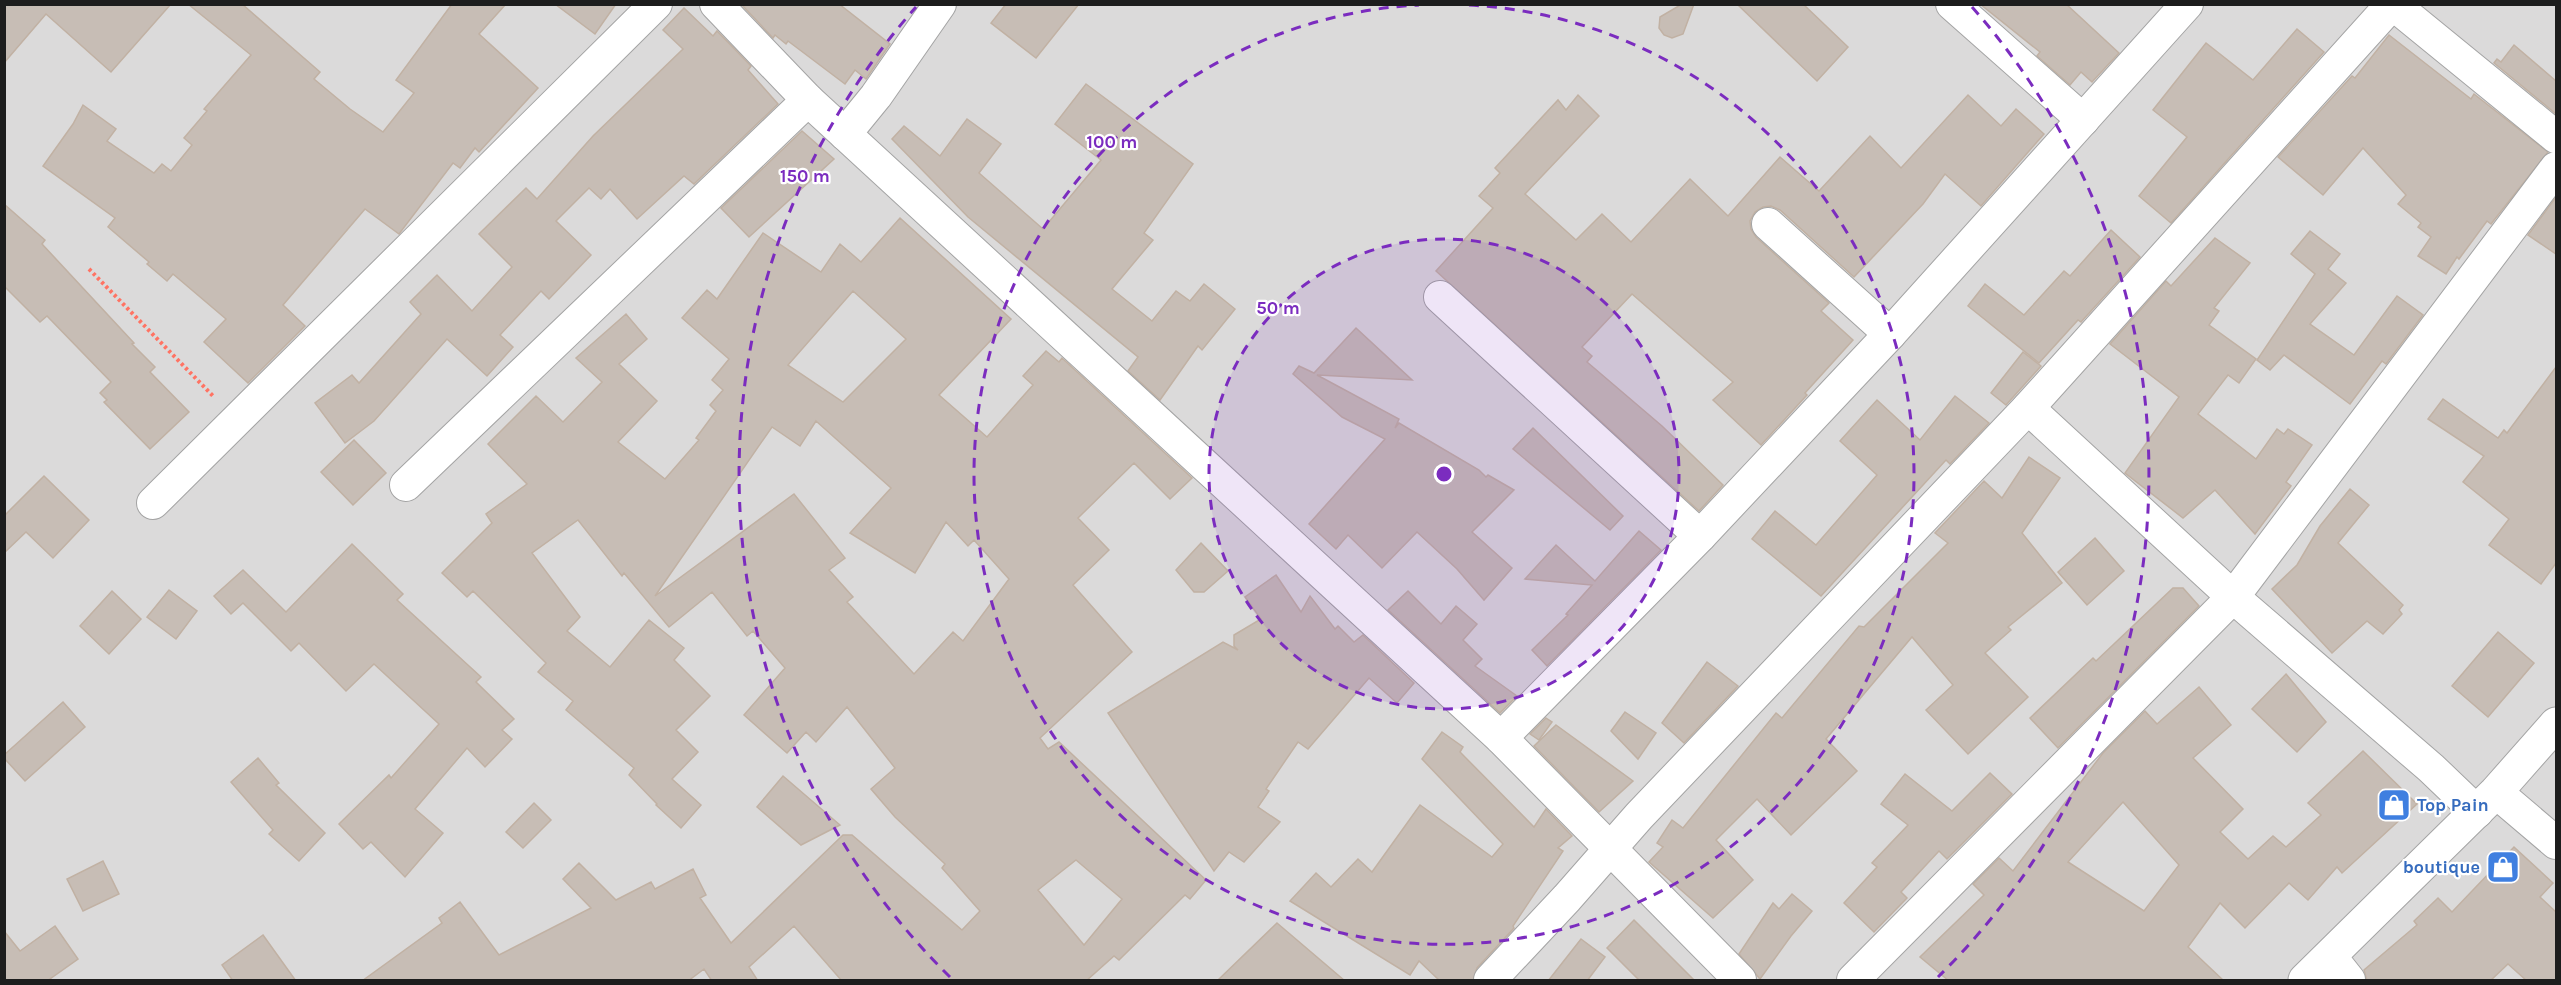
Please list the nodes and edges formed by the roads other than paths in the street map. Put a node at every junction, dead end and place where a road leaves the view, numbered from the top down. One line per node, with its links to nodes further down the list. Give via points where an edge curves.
1 (656, 4): 17 (street)
2 (716, 4): 7 (street)
3 (940, 4): 9 (street)
4 (1952, 4): 8 (street)
5 (2187, 4): 8 (street)
6 (2392, 4): 10 (street); 15 (street)
7 (808, 100): 9 (street); 16 (street)
8 (2083, 120): 14 (street)
9 (845, 134): 21 (street)
10 (2556, 137)
11 (2556, 168): 19 (street)
12 (1768, 224): 14 (street)
13 (1440, 297): 18 (street)
14 (1890, 334): 18 (street)
15 (2028, 408): 19 (street); 24 (street)
16 (406, 485)
17 (153, 503)
18 (1700, 536): 21 (street)
19 (2234, 597): 22 (street, via 2431,768); 28 (street)
20 (2556, 724): 22 (street)
21 (1501, 738): 24 (street)
22 (2487, 802): 23 (street); 25 (street)
23 (2556, 843)
24 (1611, 848): 26 (street); 27 (street)
25 (2339, 968): 29 (street)
26 (1490, 981)
27 (1740, 981)
28 (1853, 981)
29 (2305, 981)

